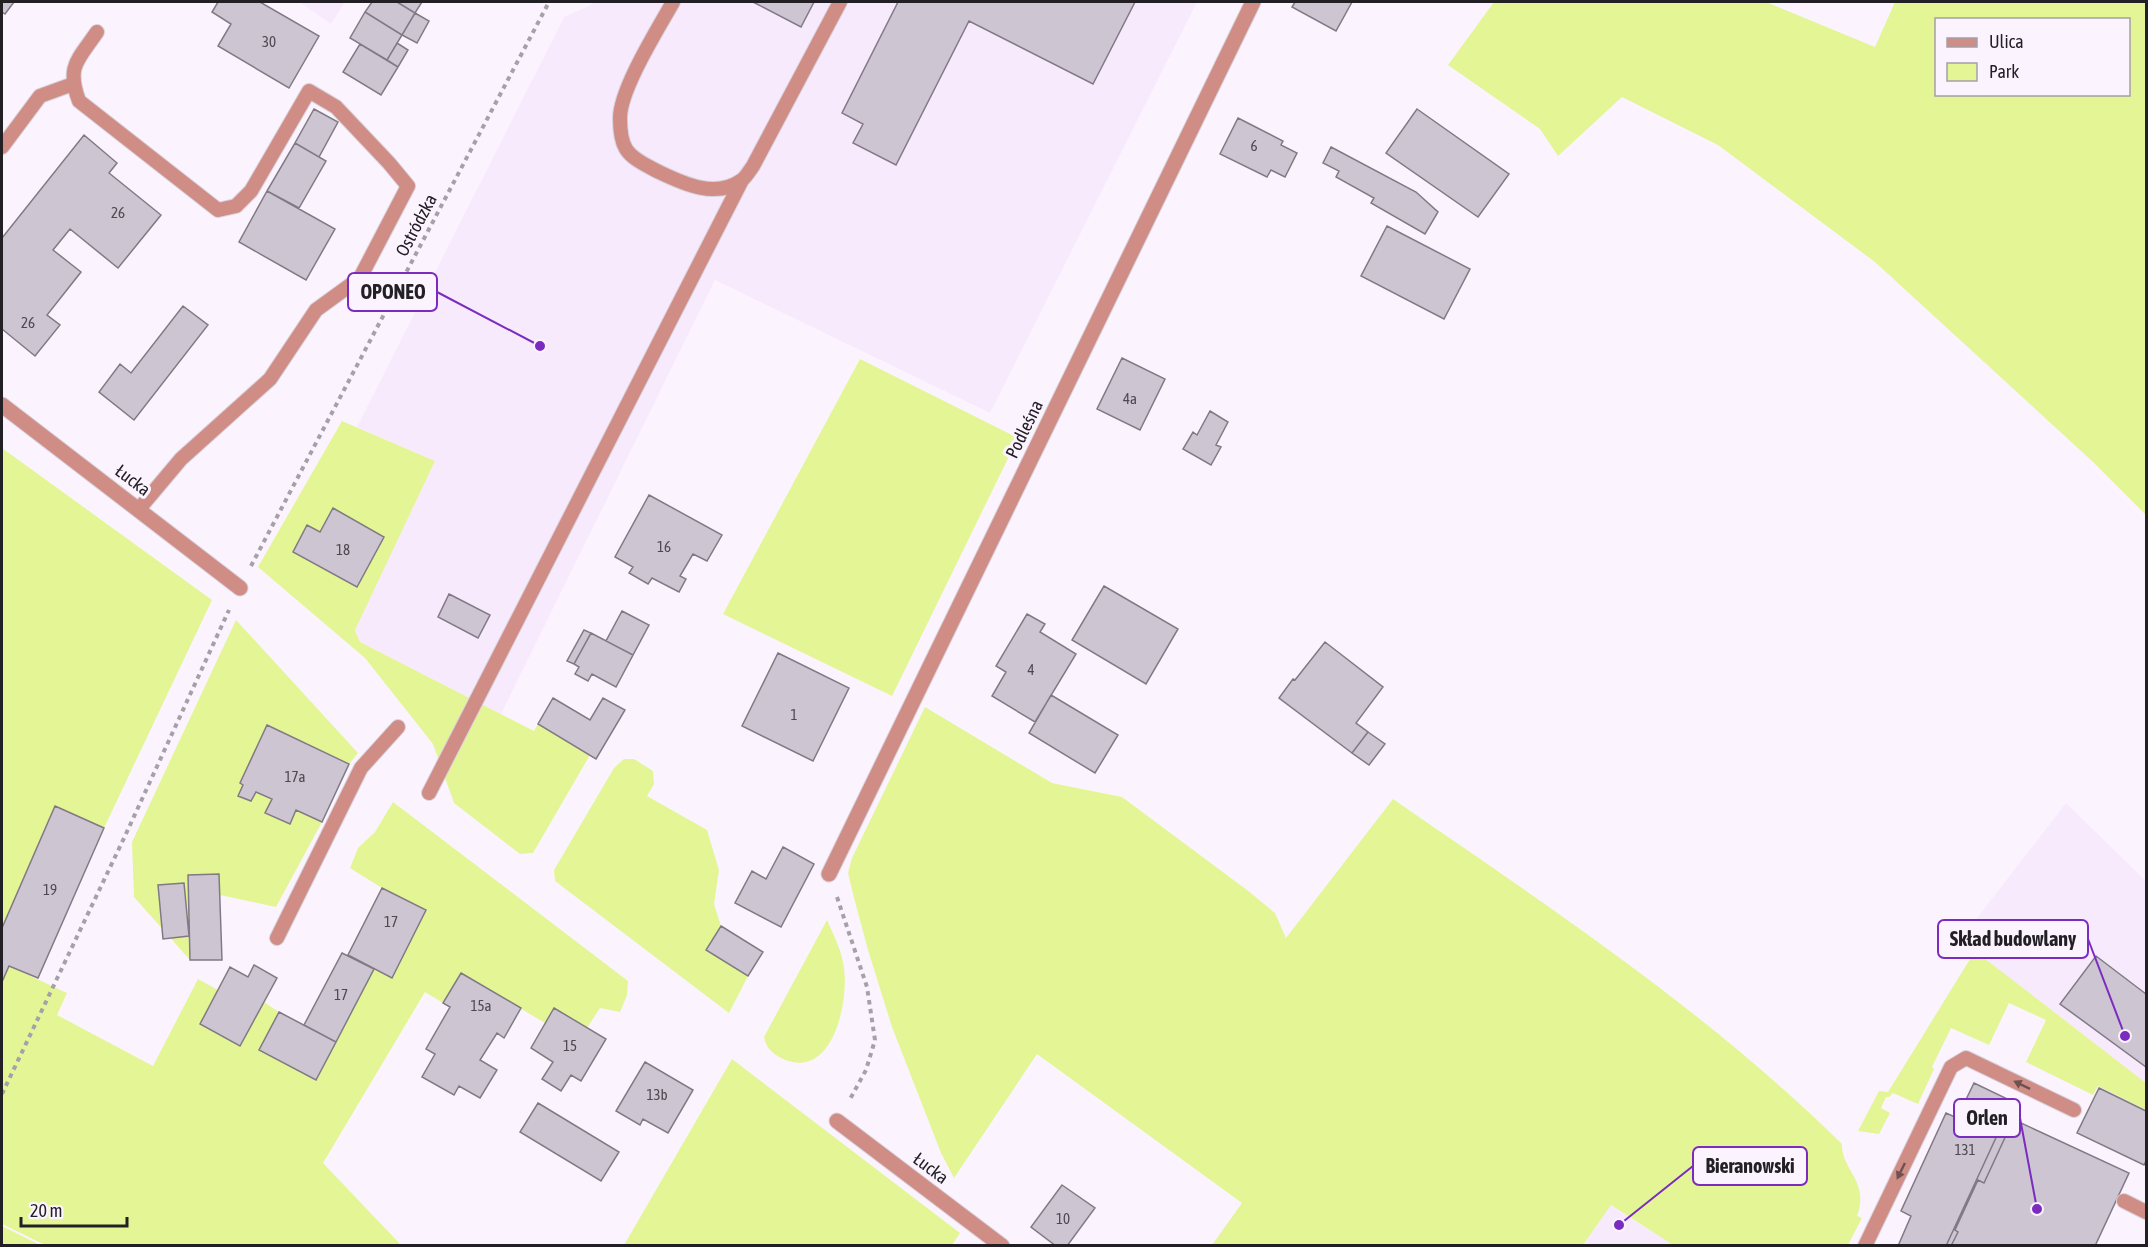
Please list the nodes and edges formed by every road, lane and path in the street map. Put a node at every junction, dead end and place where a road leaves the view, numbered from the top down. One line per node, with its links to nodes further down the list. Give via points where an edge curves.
1 (549, 2): 11 (path, Ostródzka)
2 (673, 2): 8 (lane, via 623,97 621,134 626,149 639,162 685,185 705,189)
3 (840, 2): 8 (lane)
4 (1253, 2): 14 (street, Podleśna)
5 (97, 32): 6 (lane, via 74,66)
6 (73, 84): 7 (lane, via 39,96); 10 (lane, via 79,101 218,210 236,206 251,191 309,91 336,107 408,186 360,278 316,310 270,378 181,459)
7 (2, 147)
8 (742, 180): 13 (lane)
9 (2, 405): 10 (street, Łucka)
10 (139, 509): 11 (street, Łucka)
11 (240, 588): 16 (path, Ostródzka)
12 (398, 727): 15 (lane, via 361,768)
13 (429, 793)
14 (829, 874): 18 (path, via 867,987 875,1040 867,1070)
15 (276, 938)
16 (2, 1094)
17 (2074, 1110): 22 (lane, one-way to 22, via 1966,1058 1951,1066)
18 (837, 1121): 21 (street, Łucka)
19 (2124, 1201): 20 (lane)
20 (2146, 1212)
21 (1002, 1245)
22 (1865, 1245)

